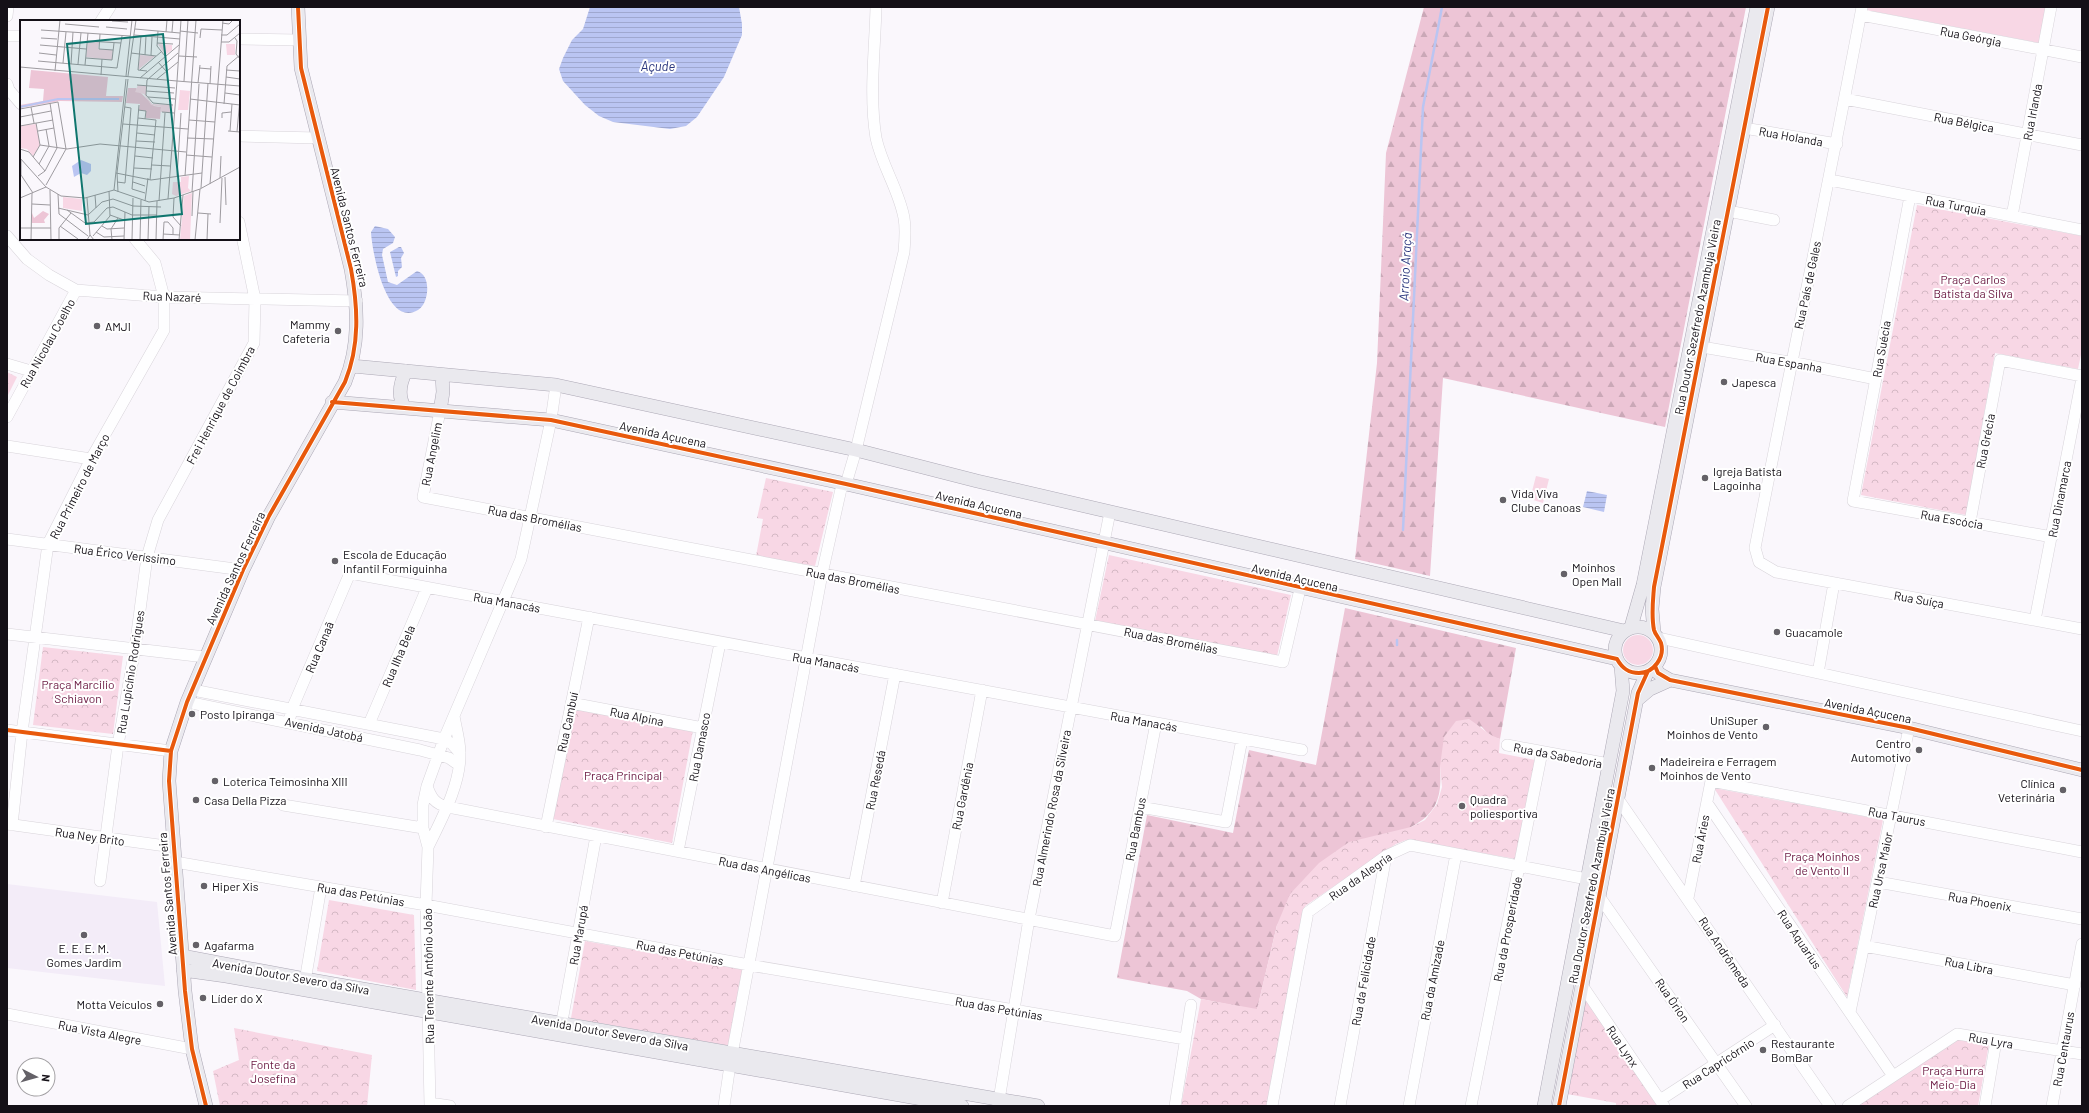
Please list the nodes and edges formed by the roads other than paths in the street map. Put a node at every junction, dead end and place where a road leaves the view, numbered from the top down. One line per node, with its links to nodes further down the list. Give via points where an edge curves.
1 (8, 7): 9 (street)
2 (110, 7): 10 (street)
3 (298, 7): 14 (main road, Avenida Santos Ferreira)
4 (876, 7): 55 (street, via 873,105 876,137 882,160 898,196 904,218 905,239 902,264)
5 (1757, 7): 79 (main road, Rua Doutor Sezefredo Azambuja Vieira, via 1643,585)
6 (1768, 7): 20 (main road, Rua Doutor Sezefredo Azambuja Vieira)
7 (2051, 7): 15 (street, Rua Irlanda)
8 (1862, 11): 15 (street, Rua Geórgia); 18 (street, Rua País de Gales)
9 (7, 16)
10 (102, 20)
11 (7, 36): 12 (street)
12 (20, 36)
13 (240, 39): 14 (street)
14 (299, 40): 23 (main road, Avenida Santos Ferreira, via 301,68)
15 (2043, 50): 16 (street, Rua Geórgia); 21 (street, Rua Irlanda)
16 (2082, 57)
17 (7, 84): 19 (street)
18 (1845, 100): 21 (street, Rua Bélgica); 24 (street, Rua País de Gales)
19 (20, 103)
20 (1744, 128): 24 (street, Rua Holanda); 28 (main road, Rua Doutor Sezefredo Azambuja Vieira)
21 (2027, 134): 25 (street, Rua Bélgica); 29 (street, Rua Irlanda)
22 (240, 136): 23 (street)
23 (318, 138): 38 (main road, Avenida Santos Ferreira)
24 (1837, 144): 26 (street, Rua País de Gales)
25 (2082, 145)
26 (1830, 180): 27 (street, Rua Turquia); 40 (street, Rua País de Gales)
27 (1910, 196): 29 (street, Rua Turquia); 47 (street, Rua Suécia)
28 (1728, 211): 30 (street); 39 (main road, Rua Doutor Sezefredo Azambuja Vieira)
29 (2012, 216): 32 (street, Rua Turquia)
30 (1774, 220)
31 (240, 227): 37 (street, Frei Henrique de Coimbra)
32 (2082, 230)
33 (7, 236): 35 (street, Rua Nazaré, via 27,259 48,275)
34 (136, 240): 36 (street, Rua Primeiro de Março, via 155,263)
35 (76, 290): 36 (street, Rua Nazaré); 43 (street, Rua Nicolau Coelho)
36 (164, 297): 37 (street, Rua Nazaré); 56 (street, Rua Primeiro de Março, via 164,330)
37 (256, 299): 38 (street, Rua Nazaré); 67 (street, Frei Henrique de Coimbra, via 254,343 158,520)
38 (357, 301): 42 (main road, Avenida Santos Ferreira)
39 (1702, 347): 40 (street, Rua Espanha); 82 (main road, Rua Doutor Sezefredo Azambuja Vieira, via 1654,587 1652,609)
40 (1791, 362): 47 (street, Rua Espanha); 68 (street, Rua País de Gales, via 1755,548)
41 (7, 364): 43 (street)
42 (352, 366): 44 (main road, Avenida Açucena); 49 (main road, Avenida Santos Ferreira)
43 (31, 371): 52 (street, Rua Nicolau Coelho)
44 (406, 371): 45 (main road, Avenida Açucena); 50 (main road, via 400,390)
45 (442, 375): 48 (main road, Avenida Açucena); 51 (main road)
46 (2082, 377): 62 (street, Rua Grécia, via 2000,360); 63 (street, Rua Dinamarca)
47 (1876, 379): 59 (street, Rua Suécia)
48 (556, 385): 53 (street, Rua Tenente Antônio João); 55 (main road, Avenida Açucena)
49 (332, 402): 50 (main road, Avenida Açucena); 69 (main road, Avenida Santos Ferreira, via 269,516)
50 (404, 408): 51 (main road, Avenida Açucena)
51 (440, 411): 53 (main road, Avenida Açucena); 58 (street, Rua Angelim)
52 (7, 417)
53 (551, 420): 57 (main road, Avenida Açucena); 61 (street, Rua Tenente Antônio João)
54 (7, 446): 56 (street)
55 (856, 450): 57 (street); 60 (main road, Avenida Açucena, via 978,482)
56 (91, 458): 66 (street, Rua Primeiro de Março)
57 (846, 484): 65 (main road, Avenida Açucena); 71 (street, via 841,489)
58 (423, 497): 61 (street, Rua das Bromélias)
59 (1853, 501): 62 (street, Rua Escócia)
60 (1110, 512): 65 (street, Rua Almerindo Rosa da Silveira); 79 (main road, Avenida Açucena)
61 (530, 517): 71 (street, Rua das Bromélias); 75 (street, Rua Tenente Antônio João, via 521,559)
62 (1970, 522): 63 (street, Rua Escócia)
63 (2052, 537): 77 (street, Rua Dinamarca)
64 (7, 539): 66 (street, Rua Érico Veríssimo)
65 (1103, 543): 74 (main road, Avenida Açucena); 78 (street, Rua Almerindo Rosa da Silveira)
66 (48, 544): 67 (street, Rua Érico Veríssimo); 83 (street, Rua Primeiro de Março)
67 (147, 558): 69 (street, Rua Érico Veríssimo); 85 (street, Rua Lupicínio Rodrigues)
68 (1759, 562): 72 (street, Rua Suíça, via 1776,572)
69 (243, 570): 86 (main road, Avenida Santos Ferreira)
70 (350, 573): 73 (street, Rua Manacás); 100 (street, Rua Canaã)
71 (822, 574): 78 (street, Rua das Bromélias); 87 (street)
72 (1834, 583): 77 (street, Rua Suíça); 90 (street)
73 (427, 588): 75 (street, Rua Manacás); 105 (street, Rua Ilha Bela)
74 (1300, 589): 78 (street, Rua das Bromélias, via 1283,662); 88 (main road, Avenida Açucena)
75 (504, 601): 76 (street, Rua Manacás); 102 (street, Rua Tenente Antônio João)
76 (589, 617): 84 (street, Rua Manacás); 97 (street, Rua Cambuí)
77 (2035, 620): 80 (street, Rua Suíça)
78 (1087, 623): 99 (street, Rua Almerindo Rosa da Silveira)
79 (1628, 629): 82 (main road, via 1639,626); 88 (main road, via 1615,644)
80 (2082, 629)
81 (7, 634): 83 (street)
82 (1656, 635): 89 (main road, via 1662,653); 90 (street, Avenida Açucena)
83 (36, 637): 85 (street); 110 (street, Rua Primeiro de Março)
84 (720, 643): 87 (street, Rua Manacás); 106 (street, Rua Damasco)
85 (135, 648): 86 (street); 113 (street, Rua Lupicínio Rodrigues)
86 (205, 657): 93 (main road, Avenida Santos Ferreira)
87 (807, 658): 91 (street, Rua Manacás); 144 (street)
88 (1619, 662): 89 (main road, via 1634,673); 120 (main road, Rua Doutor Sezefredo Azambuja Vieira, via 1623,691)
89 (1652, 669): 92 (main road, Avenida Açucena); 95 (main road, Rua Doutor Sezefredo Azambuja Vieira)
90 (1818, 673): 109 (street, Avenida Açucena)
91 (895, 674): 94 (street, Rua Manacás); 148 (street, Rua Resedá)
92 (1670, 680): 95 (main road, via 1650,689); 107 (main road, Avenida Açucena)
93 (192, 690): 96 (main road, Avenida Santos Ferreira); 98 (street, Avenida Jatobá)
94 (982, 690): 99 (street, Rua Manacás); 152 (street, Rua Gardênia)
95 (1637, 700): 125 (main road, Rua Doutor Sezefredo Azambuja Vieira)
96 (187, 702): 101 (street, Avenida Jatobá); 115 (main road, Avenida Santos Ferreira)
97 (571, 703): 106 (street, Rua Alpina); 132 (street, Rua Cambuí)
98 (268, 704): 100 (street, Avenida Jatobá); 101 (street)
99 (1070, 708): 104 (street, Rua Manacás); 154 (street, Rua Almerindo Rosa da Silveira)
100 (292, 709): 103 (street, Rua Canaã); 105 (street, Avenida Jatobá)
101 (265, 716): 103 (street, Avenida Jatobá)
102 (453, 716): 111 (street, Rua Tenente Antônio João); 118 (street, Rua Tenente Antônio João)
103 (289, 722): 119 (street, Avenida Jatobá)
104 (1156, 723): 112 (street, Rua Manacás); 129 (street, Rua Bambus)
105 (369, 724): 111 (street, Avenida Jatobá)
106 (703, 728): 138 (street, Rua Damasco)
107 (1909, 728): 122 (main road, Avenida Açucena); 130 (street, Rua Ursa Maior)
108 (7, 730): 110 (street)
109 (2082, 731)
110 (22, 732): 113 (street); 131 (street, Rua Primeiro de Março)
111 (444, 739): 118 (street, Avenida Jatobá); 119 (street, Rua Tenente Antônio João)
112 (1242, 739): 116 (street, Rua Manacás); 129 (street, via 1226,822)
113 (118, 745): 115 (street); 135 (street, Rua Lupicínio Rodrigues)
114 (1507, 745): 117 (street, Rua da Sabedoria)
115 (171, 750): 137 (main road, Avenida Santos Ferreira, via 169,781)
116 (1302, 750)
117 (1542, 752): 120 (street, Rua da Sabedoria); 143 (street, Rua da Prosperidade)
118 (460, 753): 121 (street, Rua Tenente Antônio João)
119 (438, 754): 121 (street, Avenida Jatobá); 124 (street, Rua Tenente Antônio João)
120 (1609, 764): 145 (main road, Rua Doutor Sezefredo Azambuja Vieira)
121 (459, 765): 128 (street, Rua Tenente Antônio João)
122 (2082, 770)
123 (1711, 781): 126 (street, Rua Áries); 130 (street, Rua Taurus)
124 (427, 786): 128 (street, Rua das Angélicas, via 431,798); 133 (street, Rua Tenente Antônio João)
125 (1618, 799): 150 (main road, Rua Doutor Sezefredo Azambuja Vieira); 151 (street, Rua Andrômeda)
126 (1707, 803): 151 (street, Rua Áries); 170 (street, Rua Aquarius)
127 (283, 805): 133 (street)
128 (448, 807): 132 (street, Rua das Angélicas); 136 (street, Rua Tenente Antônio João)
129 (1140, 807): 157 (street, Rua Bambus)
130 (1891, 815): 139 (street, Rua Taurus); 147 (street, Rua Ursa Maior)
131 (10, 825): 135 (street, Rua Ney Brito)
132 (546, 826): 134 (street, Rua das Angélicas)
133 (422, 828): 136 (street, Rua Tenente Antônio João)
134 (596, 836): 138 (street, Rua das Angélicas); 156 (street, Rua Marupá)
135 (106, 838): 137 (street, Rua Ney Brito); 146 (street, Rua Lupicínio Rodrigues)
136 (428, 846): 153 (street, Rua Tenente Antônio João)
137 (173, 847): 142 (main road, Avenida Santos Ferreira)
138 (678, 851): 144 (street, Rua das Angélicas)
139 (2082, 852)
140 (1456, 854): 141 (street, Rua da Alegria, via 1410,845); 143 (street, Rua da Alegria); 193 (street, Rua da Amizade)
141 (1386, 856): 191 (street, Rua da Alegria, via 1308,912); 192 (street, Rua da Felicidade)
142 (175, 862): 149 (street, Rua das Petúnias); 160 (main road, Avenida Santos Ferreira)
143 (1519, 866): 145 (street, Rua da Alegria); 194 (street, Rua da Prosperidade)
144 (767, 870): 148 (street, Rua das Angélicas); 161 (street)
145 (1587, 879): 150 (street); 195 (main road, Rua Doutor Sezefredo Azambuja Vieira)
146 (100, 881)
147 (1878, 882): 155 (street, Rua Phoenix); 159 (street, Rua Ursa Maior)
148 (854, 886): 152 (street, Rua das Angélicas)
149 (321, 887): 153 (street, Rua das Petúnias); 164 (street)
150 (1600, 894): 165 (main road, Rua Doutor Sezefredo Azambuja Vieira); 180 (street, Rua Órion)
151 (1688, 898): 172 (street, Rua Andrômeda)
152 (942, 903): 154 (street, Rua das Angélicas)
153 (426, 905): 156 (street, Rua das Petúnias); 168 (street, Rua Tenente Antônio João)
154 (1029, 919): 157 (street, Rua das Angélicas); 169 (street, Rua Almerindo Rosa da Silveira)
155 (2082, 919)
156 (578, 933): 161 (street, Rua das Petúnias); 173 (street, Rua Marupá)
157 (1115, 936)
158 (2082, 944): 166 (street, Rua Centaurus)
159 (1864, 946): 166 (street, Rua Libra); 170 (street, Rua Ursa Maior)
160 (182, 956): 162 (main road, Avenida Santos Ferreira); 163 (main road, Avenida Doutor Severo da Silva)
161 (749, 965): 169 (street, Rua das Petúnias); 179 (street)
162 (183, 970): 163 (main road, Avenida Doutor Severo da Silva); 176 (main road, Avenida Santos Ferreira)
163 (227, 970): 164 (main road, Avenida Doutor Severo da Silva)
164 (304, 984): 168 (main road, Avenida Doutor Severo da Silva)
165 (1582, 985): 183 (street, Rua Lynx); 196 (main road, Rua Doutor Sezefredo Azambuja Vieira)
166 (2074, 985): 177 (street, Rua Centaurus)
167 (1191, 1005): 174 (street)
168 (428, 1006): 173 (main road, Avenida Doutor Severo da Silva); 184 (street, Rua Tenente Antônio João)
169 (1014, 1010): 174 (street, Rua das Petúnias); 182 (street, Rua Almerindo Rosa da Silveira)
170 (1850, 1012): 181 (street, Rua Aquarius)
171 (7, 1014): 176 (street, Rua Vista Alegre)
172 (1775, 1025): 180 (street, Rua Capricórnio); 198 (street, Rua Andrômeda)
173 (561, 1029): 179 (main road, Avenida Doutor Severo da Silva)
174 (1185, 1039): 190 (street)
175 (1996, 1041): 177 (street, Rua Lyra); 181 (street, Rua Lyra, via 1957,1034); 200 (street)
176 (192, 1049): 185 (main road, Avenida Santos Ferreira)
177 (2062, 1051): 178 (street, Rua Lyra); 201 (street, Rua Centaurus)
178 (2082, 1054)
179 (731, 1059): 182 (main road, Avenida Doutor Severo da Silva); 187 (street); 188 (main road, Avenida Doutor Severo da Silva)
180 (1716, 1063): 183 (street, Rua Capricórnio); 197 (street, Rua Órion)
181 (1893, 1076): 199 (street, Rua Lyra)
182 (998, 1103): 189 (main road, Avenida Doutor Severo da Silva)
183 (1662, 1103)
184 (430, 1104): 186 (street)
185 (206, 1106)
186 (450, 1106)
187 (724, 1106)
188 (962, 1106)
189 (1038, 1106)
190 (1175, 1106)
191 (1272, 1106)
192 (1340, 1106)
193 (1409, 1106)
194 (1471, 1106)
195 (1544, 1106)
196 (1559, 1106)
197 (1746, 1106)
198 (1830, 1106)
199 (1848, 1106)
200 (1985, 1106)
201 (2052, 1106)

